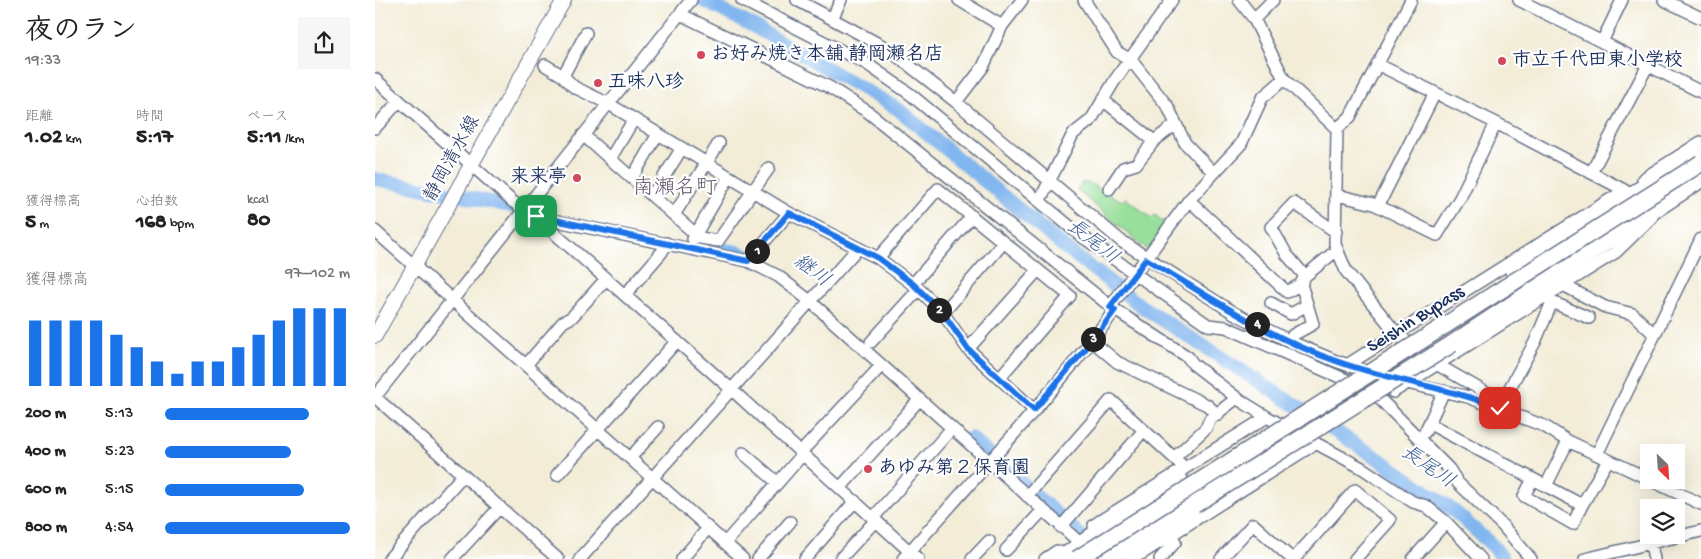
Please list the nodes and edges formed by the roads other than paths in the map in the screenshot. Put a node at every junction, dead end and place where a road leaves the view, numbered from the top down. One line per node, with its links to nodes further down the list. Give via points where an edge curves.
1 (563, 0): 51 (main road, 静岡清水線)
2 (691, 0): 16 (street)
3 (742, 0): 66 (street, via 867,64 911,94)
4 (797, 0): 17 (street)
5 (841, 0): 17 (street)
6 (959, 0): 20 (street)
7 (1022, 0): 20 (street)
8 (1084, 0): 23 (street, via 1117,52)
9 (1172, 0): 23 (street)
10 (1239, 0): 19 (street)
11 (1273, 0): 19 (street)
12 (1411, 0): 24 (street)
13 (1519, 0): 22 (street)
14 (1622, 0): 22 (street)
15 (1664, 0): 18 (street)
16 (681, 12): 35 (street); 101 (street, via 829,87 869,112)
17 (833, 17): 34 (street, via 888,49)
18 (1701, 18)
19 (1254, 19): 29 (street)
20 (1002, 26): 34 (street, via 983,67)
21 (586, 33): 27 (street)
22 (1602, 42): 26 (street)
23 (1131, 60): 32 (street); 38 (street, via 1168,107)
24 (1377, 64): 31 (street); 40 (street, via 1350,117)
25 (545, 65): 27 (street)
26 (1648, 65): 30 (street); 54 (street)
27 (563, 76): 35 (street, via 574,87)
28 (375, 79): 33 (street)
29 (1284, 79): 40 (street); 53 (street, via 1262,98 1241,144 1228,161)
30 (1701, 92)
31 (1435, 93): 37 (street); 69 (street)
32 (1103, 100): 43 (street); 59 (street, via 1091,120 1073,134)
33 (399, 101): 39 (street); 51 (street)
34 (957, 102): 59 (street)
35 (609, 104): 36 (street); 42 (street)
36 (635, 119): 41 (street); 48 (street)
37 (1496, 123): 54 (street); 69 (street, via 1460,198 1437,234)
38 (1176, 124): 43 (street); 53 (street, via 1185,143)
39 (375, 128)
40 (1337, 129): 64 (street)
41 (658, 134): 46 (street); 57 (street)
42 (583, 136): 48 (street); 70 (street)
43 (1154, 141): 60 (street, via 1135,164 1123,168)
44 (1701, 142): 55 (street)
45 (719, 143): 49 (street)
46 (682, 148): 49 (street); 65 (street)
47 (1701, 155): 55 (highway)
48 (610, 159): 57 (street)
49 (706, 162): 56 (street); 72 (street)
50 (1701, 163): 169 (highway, Seishin Bypass, bridge)
51 (471, 165): 70 (street); 88 (main road, 静岡清水線)
52 (769, 168): 63 (street)
53 (1213, 172): 67 (street)
54 (1591, 173): 62 (street)
55 (1654, 176): 62 (street); 75 (highway)
56 (729, 177): 63 (street); 78 (street)
57 (632, 178): 65 (street)
58 (1701, 178): 61 (highway); 186 (highway, Seishin Bypass)
59 (1048, 180): 66 (street); 87 (street)
60 (1109, 189)
61 (1694, 189): 68 (highway)
62 (1624, 190): 75 (street)
63 (754, 192): 71 (street); 78 (street, via 718,241 700,238)
64 (1337, 195): 69 (street); 77 (street)
65 (652, 196): 72 (street)
66 (1040, 200): 90 (street, via 1112,260)
67 (1189, 200): 87 (street); 92 (street, via 1287,292)
68 (1667, 201): 93 (street, via 1615,252); 168 (highway, bridge, via 1582,260)
69 (1378, 206)
70 (524, 210): 73 (street); 97 (street)
71 (789, 213): 83 (street); 85 (street)
72 (674, 215): 78 (street)
73 (536, 216): 81 (street); 91 (street)
74 (972, 216): 80 (street); 86 (street, via 939,189); 94 (street)
75 (1590, 216): 104 (street); 142 (highway, via 1513,270)
76 (375, 231): 88 (street)
77 (1336, 232): 84 (street); 92 (street, via 1294,203 1271,227)
78 (696, 234): 82 (street)
79 (1701, 239): 106 (street)
80 (1004, 242): 89 (street); 102 (street)
81 (666, 243): 82 (street); 95 (street)
82 (689, 247): 85 (street)
83 (857, 248): 86 (street); 98 (street)
84 (1337, 250): 92 (street); 104 (street, via 1346,271)
85 (752, 258): 98 (street)
86 (878, 258): 94 (street)
87 (1146, 259): 90 (street); 114 (street, via 1234,313)
88 (415, 266): 97 (street); 107 (main road, 静岡清水線)
89 (1038, 270): 111 (street); 116 (street, via 1071,296)
90 (1134, 274): 101 (street); 191 (street, via 1208,325 1226,327 1335,374 1380,399 1458,483 1503,525)
91 (606, 279): 95 (street); 113 (street)
92 (1303, 280): 100 (street)
93 (1563, 285): 96 (street); 106 (street, via 1605,307 1633,314)
94 (916, 286): 102 (street); 110 (street)
95 (625, 296): 108 (street)
96 (1550, 298): 103 (street); 112 (street); 124 (street, via 1535,342)
97 (453, 300): 113 (street); 121 (street)
98 (810, 301): 115 (street); 118 (street)
99 (1271, 303): 100 (street, via 1291,314)
100 (1307, 305): 105 (street, via 1313,324)
101 (1112, 307): 109 (street); 122 (street, via 1188,357)
102 (943, 313): 111 (street)
103 (1589, 318)
104 (1397, 334): 112 (street); 114 (street)
105 (1293, 335)
106 (1655, 335): 136 (street)
107 (375, 336)
108 (677, 341): 118 (street); 130 (street)
109 (1092, 341): 125 (street); 126 (street, via 1117,362 1207,405)
110 (871, 342)
111 (968, 349): 116 (street)
112 (1438, 364): 117 (street); 124 (street)
113 (526, 365): 130 (street)
114 (1347, 365): 117 (street)
115 (881, 366): 123 (street); 135 (street)
116 (1000, 377): 125 (street)
117 (1408, 383): 119 (street); 120 (street)
118 (731, 389): 135 (street); 144 (street)
119 (1444, 391): 124 (street); 145 (street, via 1427,428)
120 (1393, 392)
121 (375, 397): 140 (street)
122 (1237, 398): 126 (street); 127 (street)
123 (919, 400): 129 (street); 148 (street)
124 (1501, 405): 132 (street)
125 (1034, 410): 139 (street)
126 (1218, 414): 138 (street)
127 (1267, 417): 133 (street); 142 (street)
128 (658, 427): 137 (street)
129 (952, 428): 139 (street); 156 (street)
130 (598, 429): 137 (street); 141 (street)
131 (1144, 430): 138 (street); 150 (street, via 1111,400); 159 (street)
132 (1568, 441): 136 (street); 147 (street)
133 (1316, 442): 158 (street, via 1413,502 1426,506); 162 (street)
134 (743, 453): 146 (street)
135 (802, 453): 146 (street); 148 (street)
136 (1602, 457): 143 (street); 153 (street)
137 (630, 458): 144 (street)
138 (1174, 458): 142 (street)
139 (989, 462): 150 (street); 172 (street)
140 (463, 475): 154 (street); 176 (street)
141 (557, 475)
142 (1183, 475): 169 (highway, via 1095,534)
143 (1640, 476)
144 (652, 478): 160 (street); 178 (street)
145 (1533, 479): 147 (street); 153 (street, via 1524,496 1573,524)
146 (778, 483): 165 (street)
147 (1546, 486): 153 (street)
148 (840, 488): 151 (street)
149 (1668, 489): 152 (street)
150 (1027, 496): 155 (street)
151 (855, 501): 156 (street); 182 (street)
152 (1701, 504)
153 (1583, 505)
154 (500, 507): 171 (street); 177 (street)
155 (1043, 510): 159 (street); 167 (street)
156 (875, 519): 172 (street); 183 (street)
157 (790, 522): 181 (street)
158 (1446, 522): 174 (street); 175 (street)
159 (1061, 526): 169 (street)
160 (709, 528): 165 (street); 179 (street)
161 (1701, 531): 163 (street)
162 (1171, 535): 168 (street, via 1135,557); 188 (street, via 1175,542)
163 (1685, 535)
164 (989, 541): 184 (street)
165 (725, 543): 180 (street)
166 (1651, 544): 170 (street); 193 (street)
167 (1006, 550)
168 (1123, 550): 187 (highway)
169 (1072, 554): 185 (street, via 1057,551); 186 (street)
170 (1619, 555): 192 (street)
171 (550, 556)
172 (910, 556)
173 (1226, 557): 189 (street, via 1253,524)
174 (1418, 557)
175 (1478, 557)
176 (389, 559)
177 (453, 559)
178 (580, 559)
179 (682, 559)
180 (743, 559)
181 (758, 559)
182 (805, 559)
183 (840, 559)
184 (972, 559)
185 (1045, 559)
186 (1098, 559)
187 (1109, 559)
188 (1160, 559)
189 (1293, 559): 190 (street, via 1355,490 1390,520)
190 (1355, 559)
191 (1531, 559)
192 (1585, 559)
193 (1655, 559)

